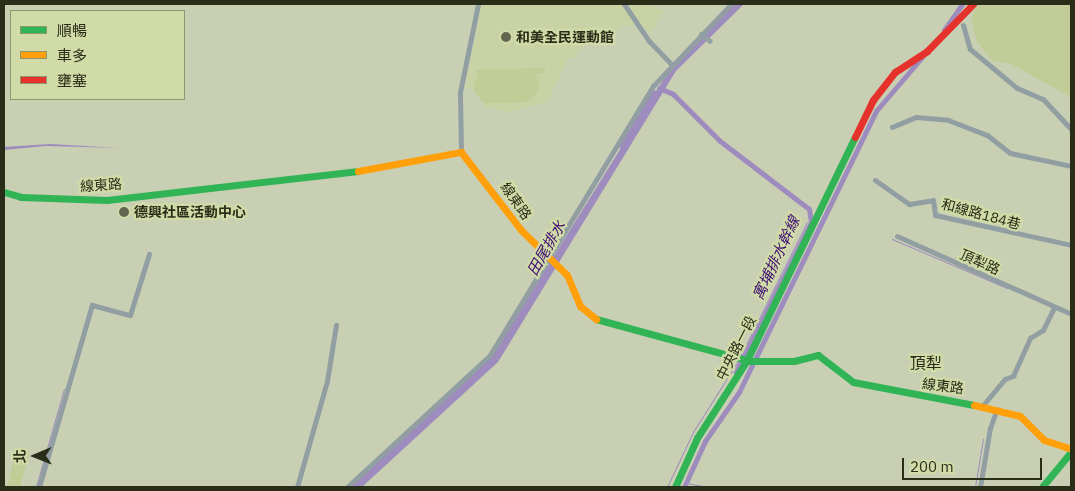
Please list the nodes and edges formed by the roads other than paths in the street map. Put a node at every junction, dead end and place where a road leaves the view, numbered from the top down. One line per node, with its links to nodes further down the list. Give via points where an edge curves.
1 (478, 4): 11 (street, via 460,92)
2 (624, 4): 8 (street, via 649,41)
3 (731, 4): 6 (street)
4 (973, 4): 22 (street, 中央路一段, via 927,51 906,63 868,110)
5 (963, 24): 10 (street, via 970,49 1017,88 1043,99)
6 (701, 34): 7 (street); 8 (street)
7 (710, 41)
8 (672, 65): 18 (street, via 653,86)
9 (892, 126): 12 (street, via 916,117 948,120 987,135 1010,153)
10 (1071, 129)
11 (461, 152): 14 (street, 線東路, via 351,172 107,200 21,197); 18 (street, 線東路, via 504,203 521,230)
12 (1071, 166)
13 (875, 180): 16 (street, 和線路184巷, via 909,204 933,200 935,215)
14 (4, 192)
15 (897, 236): 19 (street, 頂犁路)
16 (1071, 245)
17 (148, 254): 26 (street, via 130,315 92,305)
18 (550, 257): 22 (street, 線東路, via 567,275 580,306 594,319); 28 (street, via 490,355)
19 (1054, 307): 20 (street, 頂犁路); 23 (street, via 1043,330 1030,338 1013,376 1005,379)
20 (1071, 314)
21 (336, 325): 27 (street, via 327,381)
22 (746, 360): 23 (street, 線東路, via 818,355 853,382); 29 (street, 中央路一段, via 697,438)
23 (983, 405): 24 (street, 線東路)
24 (997, 409): 25 (street, 線東路, via 1020,416 1044,440); 30 (street, via 990,428)
25 (1071, 450): 31 (street)
26 (39, 487)
27 (297, 487)
28 (347, 487)
29 (675, 487)
30 (980, 487)
31 (1042, 487)

